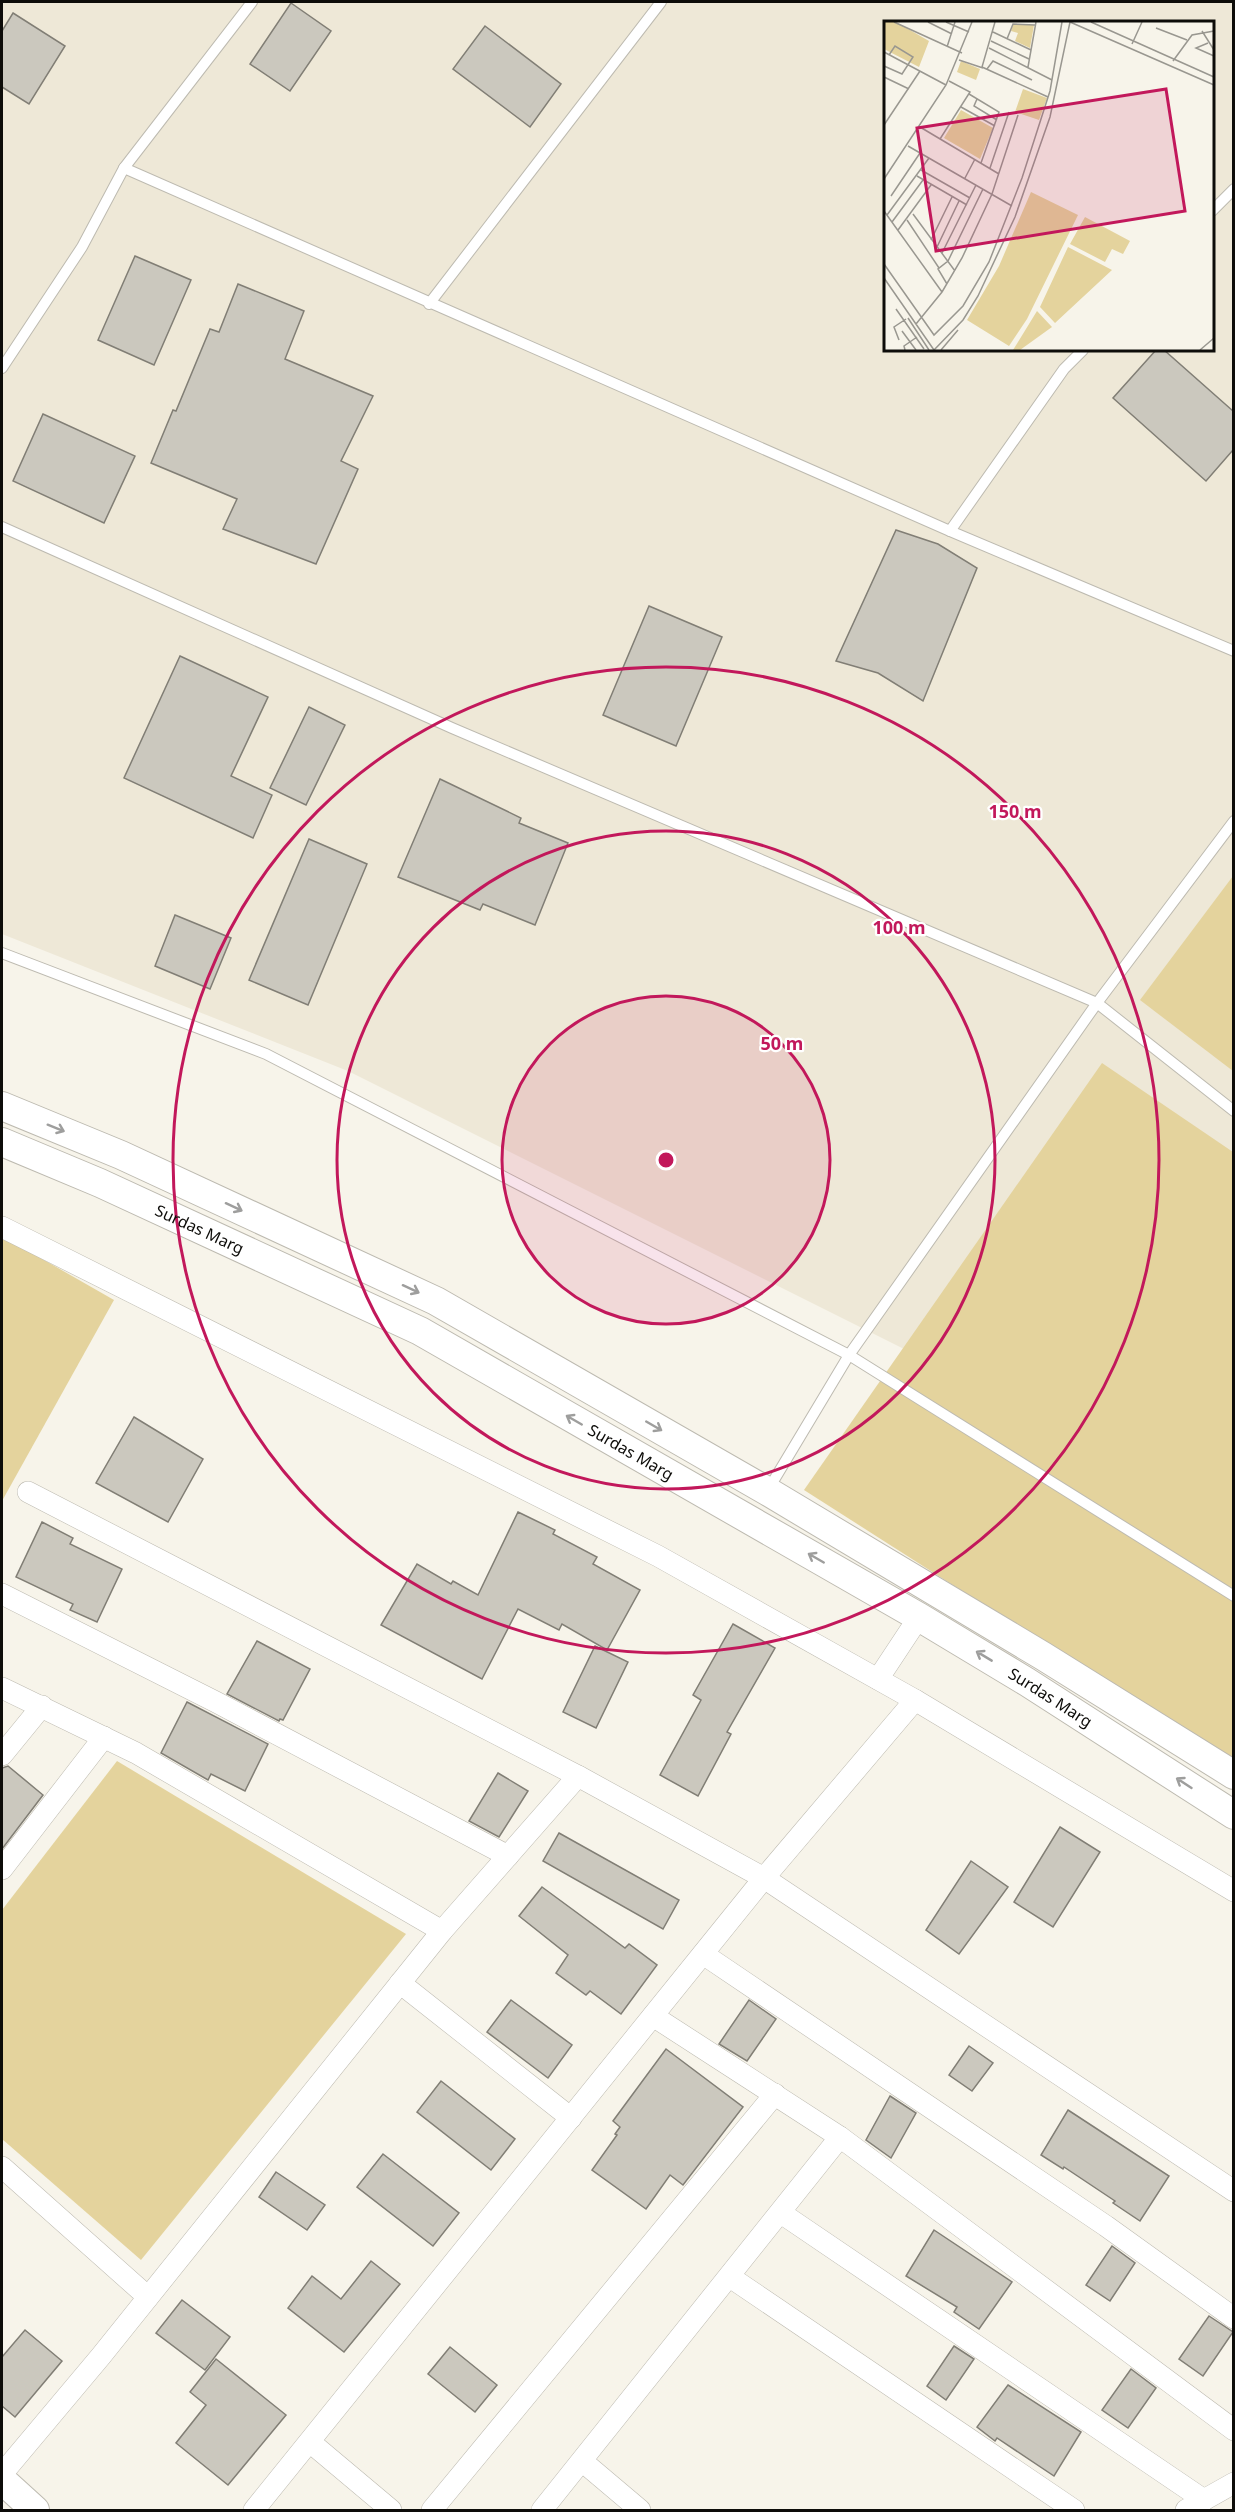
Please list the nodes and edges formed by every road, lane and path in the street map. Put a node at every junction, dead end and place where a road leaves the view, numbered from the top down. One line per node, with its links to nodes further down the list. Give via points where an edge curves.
1 (252, 2): 3 (lane)
2 (661, 2): 6 (lane)
3 (124, 168): 6 (lane); 8 (lane, via 82,247)
4 (1233, 189): 5 (lane)
5 (1214, 209)
6 (429, 304): 10 (lane)
7 (1082, 351): 10 (lane, via 1064,369)
8 (2, 368)
9 (2, 527): 14 (lane, via 452,728)
10 (950, 531): 11 (lane)
11 (1233, 651)
12 (1233, 821): 14 (lane)
13 (2, 953): 19 (lane, via 266,1054)
14 (1097, 1003): 16 (lane); 19 (lane)
15 (2, 1106): 20 (main road, Surdas Marg, one-way to 20, via 121,1155 436,1301)
16 (1233, 1111)
17 (2, 1142): 22 (main road, Surdas Marg, one-way to 17, via 420,1331 100,1183)
18 (2, 1227): 26 (street, via 658,1556)
19 (849, 1354): 20 (lane); 24 (lane)
20 (767, 1491): 22 (main road); 32 (main road, Surdas Marg)
21 (28, 1492): 33 (street)
22 (749, 1520): 25 (main road, Surdas Marg, one-way to 22)
23 (2, 1594): 35 (street)
24 (1233, 1596)
25 (918, 1617): 26 (street); 34 (main road, Surdas Marg, one-way to 25)
26 (878, 1679): 28 (street)
27 (2, 1688): 29 (street)
28 (915, 1700): 37 (street); 38 (street)
29 (42, 1706): 30 (street); 31 (street)
30 (104, 1737): 36 (street); 39 (street)
31 (2, 1755)
32 (1233, 1775)
33 (578, 1776): 35 (street); 37 (street)
34 (1233, 1815)
35 (508, 1856): 39 (street)
36 (2, 1869)
37 (764, 1878): 40 (street); 47 (street)
38 (1233, 1891)
39 (442, 1931): 41 (street)
40 (703, 1954): 42 (street); 51 (street, via 1106,2226)
41 (399, 1983): 44 (street); 50 (street)
42 (653, 2016): 43 (street); 44 (street)
43 (775, 2094): 45 (street); 62 (street)
44 (571, 2118): 53 (street)
45 (840, 2137): 48 (street); 52 (street)
46 (2, 2167): 50 (street)
47 (1233, 2191)
48 (781, 2213): 49 (street); 58 (street)
49 (730, 2277): 54 (street); 65 (street)
50 (148, 2297): 55 (street)
51 (1233, 2318)
52 (1233, 2430)
53 (310, 2442): 60 (street); 61 (street)
54 (582, 2461): 63 (street); 64 (street)
55 (2, 2474)
56 (2, 2480): 59 (main road)
57 (1233, 2483): 58 (street)
58 (1195, 2505)
59 (35, 2511)
60 (254, 2511)
61 (391, 2511)
62 (432, 2511)
63 (542, 2511)
64 (640, 2511)
65 (1074, 2511)

